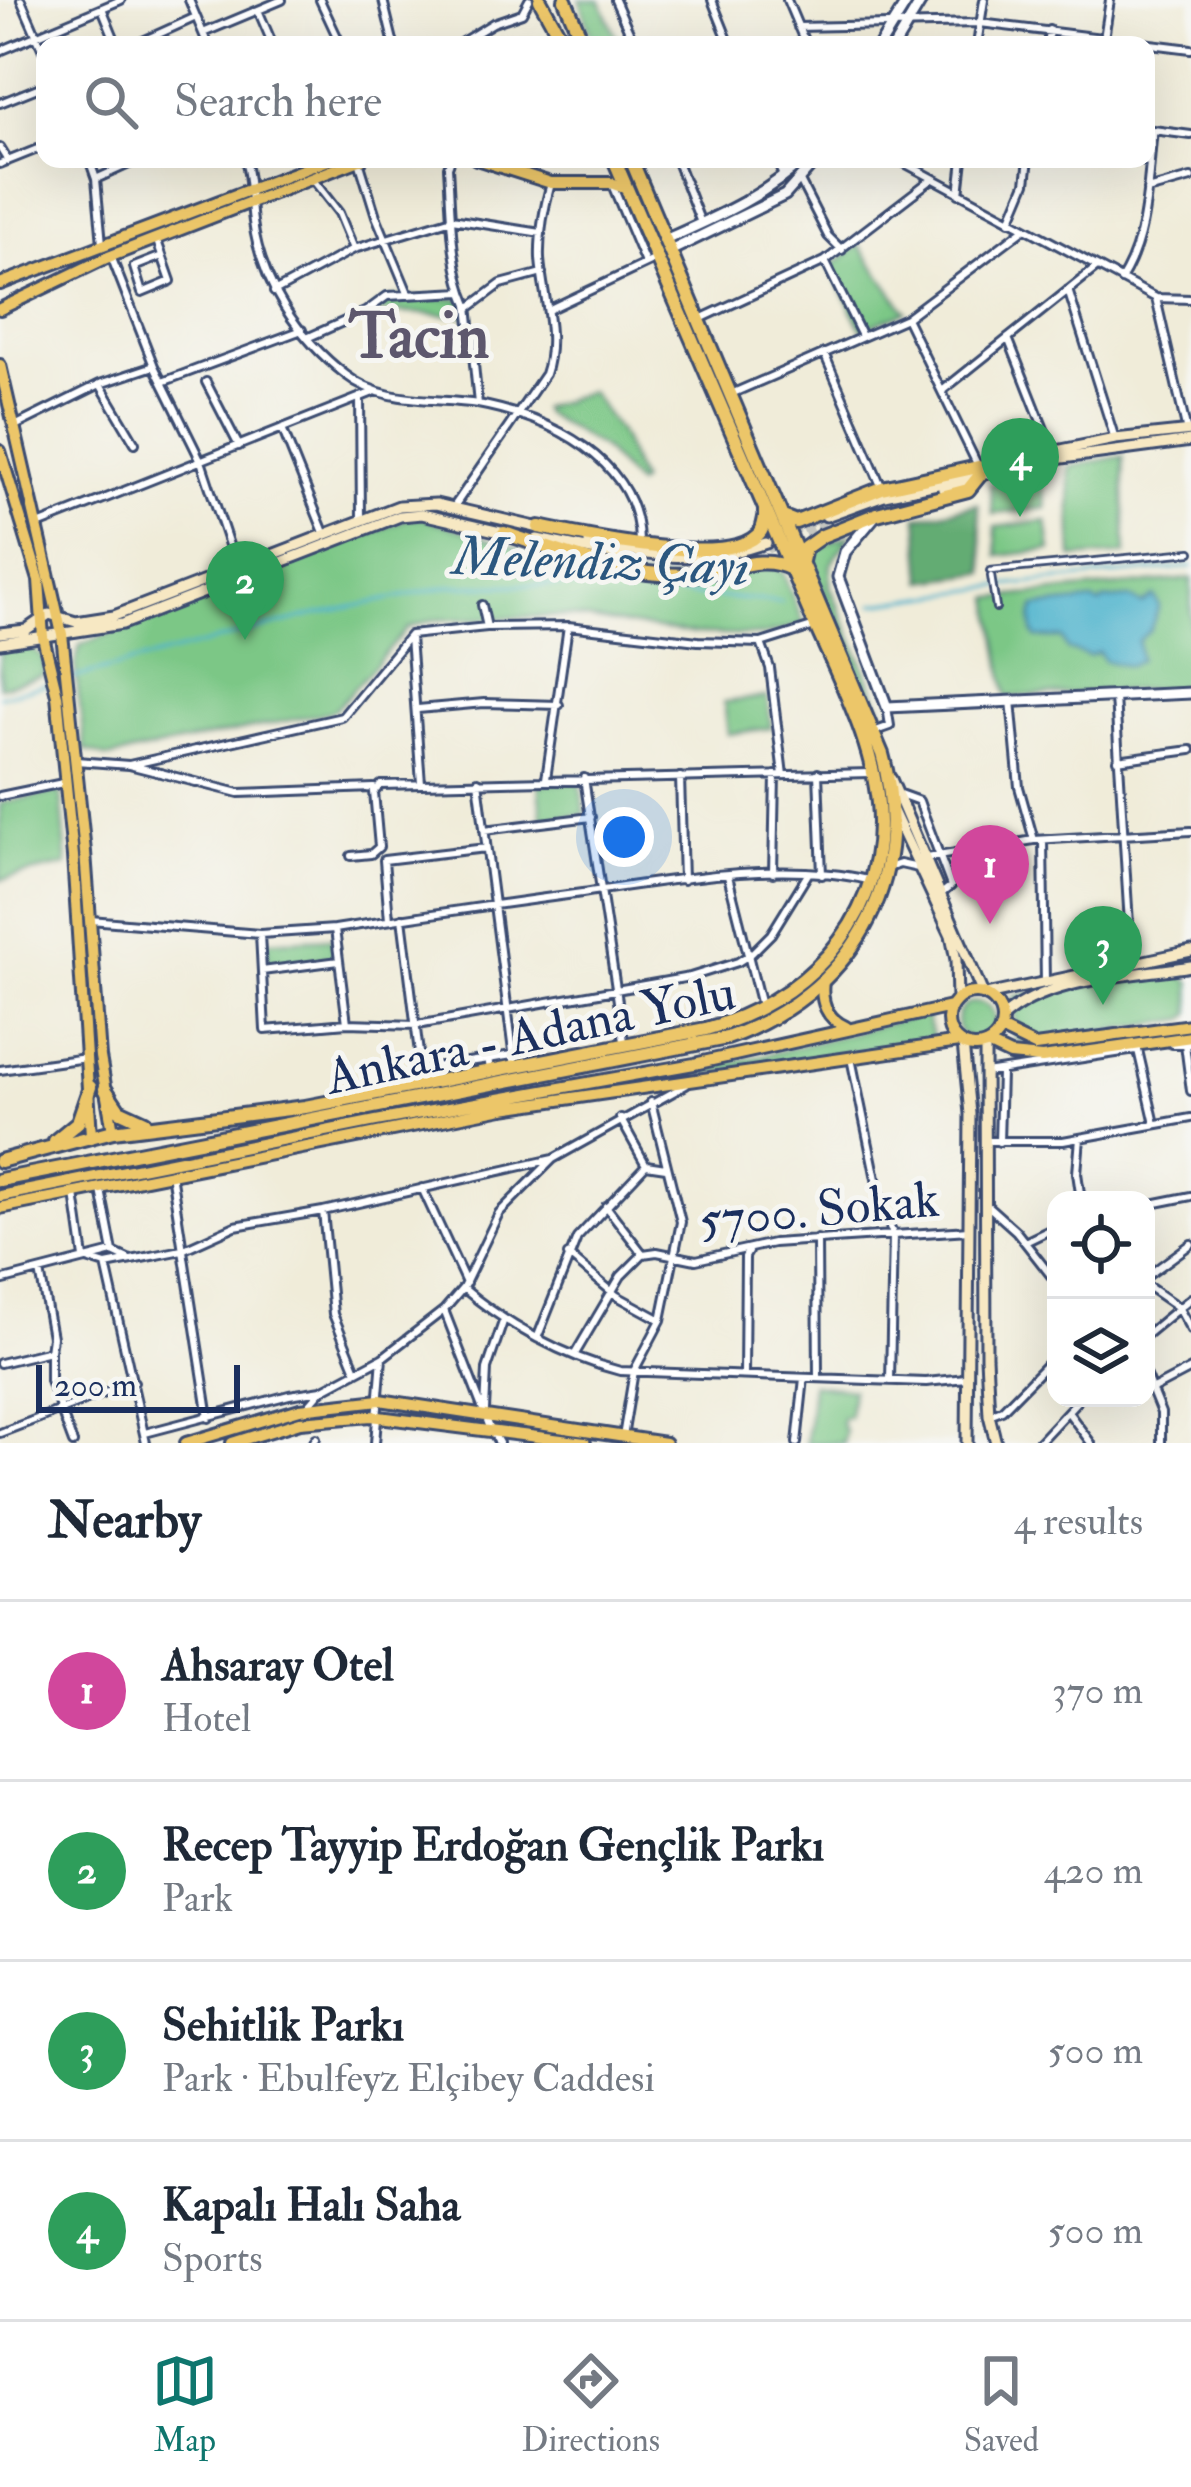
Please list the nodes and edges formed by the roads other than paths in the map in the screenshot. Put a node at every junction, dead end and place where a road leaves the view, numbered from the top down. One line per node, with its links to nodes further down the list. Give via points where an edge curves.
1 (21, 0): 29 (street)
2 (121, 0): 18 (street)
3 (189, 0): 20 (street)
4 (283, 0): 19 (street)
5 (320, 0): 34 (street)
6 (382, 0): 35 (street)
7 (529, 0): 27 (street, via 522,13)
8 (540, 0): 36 (highway)
9 (550, 0): 37 (highway)
10 (569, 0): 38 (highway)
11 (615, 0): 39 (street)
12 (712, 0): 40 (street)
13 (787, 0): 24 (street)
14 (908, 0): 21 (street)
15 (922, 0): 22 (street)
16 (984, 0): 23 (street)
17 (1110, 0): 47 (street)
18 (102, 8): 29 (street); 30 (street)
19 (258, 10): 26 (street); 33 (street)
20 (196, 17): 26 (street); 31 (street)
21 (894, 23): 22 (street); 24 (street); 42 (street)
22 (908, 23): 23 (street); 43 (street)
23 (980, 23): 25 (street); 44 (street)
24 (798, 26): 41 (street)
25 (1049, 30): 45 (street); 46 (street)
26 (203, 33): 32 (street)
27 (476, 35)
28 (36, 36): 50 (street)
29 (37, 36)
30 (113, 36)
31 (154, 36)
32 (204, 36)
33 (269, 36)
34 (336, 36)
35 (392, 36)
36 (562, 36)
37 (564, 36)
38 (582, 36)
39 (630, 36)
40 (726, 36)
41 (802, 36)
42 (886, 36)
43 (900, 36)
44 (978, 36)
45 (1048, 36)
46 (1082, 36)
47 (1105, 36)
48 (1155, 45): 49 (street)
49 (1191, 49)
50 (0, 51)
51 (36, 89): 52 (street)
52 (0, 104)
53 (1155, 130): 54 (street)
54 (1191, 135)
55 (0, 148): 57 (street)
56 (36, 150): 57 (street)
57 (4, 162)
58 (92, 168): 77 (street)
59 (119, 168): 77 (street)
60 (247, 168): 86 (street)
61 (305, 168): 86 (main road)
62 (339, 168): 80 (main road)
63 (363, 168): 97 (street)
64 (451, 168): 91 (street)
65 (504, 168): 83 (main road)
66 (613, 168): 84 (main road)
67 (618, 168): 87 (highway, Ankara - Adana Yolu)
68 (639, 168): 101 (highway, Ankara - Adana Yolu)
69 (680, 168): 93 (street)
70 (780, 168): 78 (street)
71 (794, 168): 78 (street)
72 (810, 168): 82 (street)
73 (913, 168): 81 (street)
74 (962, 168): 89 (street)
75 (1028, 168): 92 (street)
76 (1149, 168): 88 (street)
77 (96, 178): 98 (street)
78 (784, 178): 93 (street)
79 (1191, 178): 88 (street)
80 (311, 179): 90 (main road); 99 (street, via 339,213)
81 (932, 179): 89 (street); 100 (street)
82 (800, 181): 100 (street); 101 (street, via 773,202)
83 (550, 183): 84 (main road); 95 (street)
84 (597, 183): 85 (main road)
85 (611, 183): 87 (main road); 101 (street)
86 (253, 188): 90 (street); 98 (main road)
87 (627, 189): 101 (highway, Ankara - Adana Yolu)
88 (1147, 190): 107 (street, via 1139,244)
89 (959, 194): 92 (street)
90 (253, 202): 96 (main road); 110 (street)
91 (452, 219): 95 (street); 97 (street); 112 (street)
92 (1010, 221): 94 (street)
93 (702, 224): 101 (street)
94 (1024, 229): 105 (street); 118 (street)
95 (541, 233): 106 (street)
96 (156, 238): 102 (main road); 103 (street)
97 (385, 238): 99 (street); 111 (street)
98 (103, 245): 108 (main road)
99 (354, 249): 110 (street)
100 (842, 250): 104 (street)
101 (659, 254): 117 (street); 119 (highway, Ankara - Adana Yolu); 148 (highway, Ankara - Adana Yolu)
102 (112, 256): 116 (main road); 126 (street)
103 (162, 256): 103 (street, via 171,281 142,293 134,267)
104 (825, 261): 119 (street); 121 (street)
105 (1096, 268): 107 (street); 109 (street)
106 (542, 273): 115 (street, via 501,284); 117 (street)
107 (1120, 280): 113 (street)
108 (0, 284)
109 (1068, 290): 123 (street); 139 (street)
110 (274, 292): 120 (street)
111 (408, 292): 112 (street); 122 (street)
112 (462, 292): 115 (street)
113 (1156, 298): 114 (street); 138 (street)
114 (1191, 299)
115 (469, 308): 134 (street)
116 (0, 309)
117 (548, 310): 135 (street, via 551,357)
118 (906, 318): 121 (street); 131 (street)
119 (699, 320): 132 (highway, Ankara - Adana Yolu)
120 (302, 330): 122 (street); 127 (street)
121 (862, 336): 124 (street)
122 (309, 338): 130 (street, via 345,375)
123 (1008, 338): 131 (street); 143 (street)
124 (824, 353): 132 (street); 146 (street)
125 (0, 365): 136 (main road)
126 (154, 366): 127 (street); 129 (street)
127 (164, 381): 144 (street)
128 (206, 382): 141 (street)
129 (100, 384): 136 (street); 140 (street)
130 (376, 391): 133 (street); 134 (street)
131 (942, 391): 145 (street)
132 (731, 394): 150 (highway, Ankara - Adana Yolu)
133 (360, 397): 137 (street); 151 (street)
134 (478, 404): 135 (street)
135 (517, 415): 147 (street); 157 (street, via 578,442 609,468 629,495)
136 (14, 427): 153 (main road)
137 (283, 428): 141 (street); 156 (street)
138 (1190, 435): 139 (main road); 145 (main road)
139 (1115, 440): 143 (main road)
140 (135, 443)
141 (238, 446): 144 (street)
142 (0, 451): 163 (main road, via 39,580)
143 (1053, 452): 145 (main road)
144 (201, 461): 153 (street); 160 (street)
145 (979, 471): 146 (highway); 149 (highway, via 968,490); 152 (main road, via 955,486)
146 (882, 488): 152 (highway)
147 (453, 508): 151 (main road, via 399,506); 154 (main road)
148 (766, 511): 157 (highway, via 760,533 748,540 695,550); 159 (highway, Ankara - Adana Yolu)
149 (877, 514): 152 (highway); 180 (street, via 845,552 838,577)
150 (783, 517): 152 (highway); 159 (highway, Ankara - Adana Yolu)
151 (361, 520): 156 (main road)
152 (823, 522): 159 (highway)
153 (34, 526): 164 (main road)
154 (538, 527): 155 (main road, via 668,558 766,546 724,562 666,564); 157 (highway)
155 (504, 533): 159 (highway, via 640,572 702,574 763,560); 169 (main road, via 400,516 122,624)
156 (325, 536): 160 (main road)
157 (639, 546)
158 (1191, 552): 162 (street, via 990,573)
159 (796, 566): 166 (highway, Ankara - Adana Yolu); 183 (highway, Ankara - Adana Yolu)
160 (236, 568): 164 (main road, via 114,616)
161 (482, 605): 167 (street)
162 (996, 608)
163 (40, 616): 164 (main road); 168 (main road, via 26,630); 171 (main road)
164 (59, 616): 169 (main road)
165 (568, 626): 167 (street); 173 (street); 179 (street)
166 (815, 626): 173 (street); 182 (highway, Ankara - Adana Yolu)
167 (487, 627): 170 (street)
168 (0, 633)
169 (62, 634): 171 (main road); 174 (main road)
170 (410, 635): 181 (street); 187 (street, via 341,717)
171 (43, 638): 172 (main road); 174 (main road)
172 (0, 643)
173 (761, 643): 190 (street)
174 (58, 664): 175 (main road)
175 (63, 693): 186 (main road); 195 (main road)
176 (1191, 693): 177 (street)
177 (1115, 695): 178 (street); 185 (street)
178 (1011, 700): 180 (street); 205 (street, via 1019,788)
179 (559, 705): 181 (street); 193 (street)
180 (887, 707): 183 (street, via 890,726)
181 (418, 709): 196 (street)
182 (853, 716): 188 (highway, Ankara - Adana Yolu); 200 (main road)
183 (873, 732): 188 (highway, Ankara - Adana Yolu)
184 (1191, 750): 185 (street)
185 (1117, 760): 204 (street)
186 (76, 761): 187 (street); 221 (main road)
187 (129, 765): 197 (street, via 239,793)
188 (880, 772): 189 (street); 198 (main road); 200 (highway, Ankara - Adana Yolu); 216 (highway, Ankara - Adana Yolu)
189 (818, 773): 190 (street); 213 (street)
190 (779, 775): 191 (street); 211 (street)
191 (680, 777): 192 (street); 215 (street)
192 (584, 778): 193 (street); 201 (street)
193 (546, 779): 194 (street)
194 (478, 781): 196 (street); 202 (street)
195 (66, 782): 199 (street); 249 (main road)
196 (421, 783): 197 (street)
197 (376, 788): 207 (street, via 379,848)
198 (897, 793): 208 (street, via 919,801); 209 (main road)
199 (0, 796)
200 (893, 810): 209 (main road); 210 (highway, Ankara - Adana Yolu)
201 (590, 818): 202 (street); 217 (street)
202 (484, 830): 206 (street)
203 (1191, 830): 204 (street)
204 (1121, 835): 205 (street); 227 (street)
205 (1039, 840): 208 (street); 232 (street)
206 (486, 848): 219 (street); 222 (street, via 384,860)
207 (351, 856)
208 (940, 856): 209 (street); 218 (street, via 951,886)
209 (924, 864): 210 (street); 218 (main road); 235 (main road, via 951,935)
210 (888, 868): 231 (highway, Ankara - Adana Yolu, via 860,936)
211 (773, 874): 212 (street); 214 (street)
212 (808, 874): 213 (street); 226 (street, via 772,934)
213 (822, 875): 216 (street)
214 (728, 876): 215 (street); 226 (street)
215 (683, 880): 217 (street)
216 (870, 880): 236 (highway, Ankara - Adana Yolu, via 832,952)
217 (602, 890): 219 (street); 233 (street)
218 (941, 894): 234 (main road)
219 (494, 905): 220 (street); 237 (street)
220 (402, 918): 222 (street); 240 (street)
221 (90, 920): 224 (street); 249 (main road)
222 (389, 920): 223 (street)
223 (335, 929): 224 (street); 228 (street)
224 (260, 934): 230 (street)
225 (1191, 951): 232 (main road)
226 (746, 957): 233 (street); 236 (street)
227 (1131, 957)
228 (339, 961): 230 (street); 238 (street)
229 (1191, 966): 239 (main road, via 1043,991)
230 (262, 970): 238 (street, via 266,1030)
231 (823, 981): 242 (main road, via 829,1015); 270 (highway, Ankara - Adana Yolu, via 769,1021 710,1042)
232 (1045, 983): 234 (main road)
233 (616, 992): 237 (street); 246 (street)
234 (984, 995): 235 (main road); 239 (main road)
235 (954, 1004): 242 (main road); 244 (main road, via 948,1023)
236 (762, 1009): 246 (highway, Ankara - Adana Yolu)
237 (508, 1010): 240 (street); 250 (street)
238 (347, 1023): 240 (street)
239 (1001, 1023): 241 (main road, via 1035,1046); 245 (main road)
240 (417, 1025): 251 (street, via 421,1070)
241 (1191, 1025)
242 (849, 1028): 276 (main road)
243 (1189, 1042): 245 (main road, via 1042,1058); 247 (street); 258 (street)
244 (961, 1043): 245 (main road); 248 (main road); 288 (main road)
245 (986, 1044): 254 (main road)
246 (625, 1045): 250 (highway, Ankara - Adana Yolu)
247 (1138, 1050): 253 (street); 262 (street)
248 (850, 1055): 255 (main road); 290 (street)
249 (93, 1057): 252 (street); 256 (main road); 257 (main road)
250 (513, 1061): 251 (highway, Ankara - Adana Yolu)
251 (489, 1066): 263 (highway, Ankara - Adana Yolu, via 305,1107)
252 (0, 1070)
253 (1001, 1072): 254 (street); 268 (street)
254 (985, 1073): 267 (main road)
255 (700, 1078): 259 (street); 275 (main road)
256 (90, 1087): 265 (main road); 269 (highway, via 78,1122)
257 (105, 1089): 263 (highway, via 127,1116); 264 (main road)
258 (1191, 1091)
259 (651, 1102): 260 (street); 274 (street)
260 (620, 1118): 271 (street); 273 (street)
261 (1191, 1118): 262 (street)
262 (1154, 1124): 266 (street)
263 (158, 1125): 264 (highway, Ankara - Adana Yolu)
264 (113, 1131): 265 (highway, Ankara - Adana Yolu); 270 (highway, via 123,1148)
265 (91, 1135): 269 (highway, Ankara - Adana Yolu); 276 (highway)
266 (1080, 1138): 268 (street); 280 (street)
267 (985, 1141): 268 (street); 284 (main road)
268 (999, 1142)
269 (44, 1148): 272 (highway, Ankara - Adana Yolu)
270 (118, 1159): 276 (highway, Ankara - Adana Yolu)
271 (553, 1159): 279 (street); 307 (street, via 499,1213)
272 (0, 1161)
273 (646, 1165): 274 (street); 285 (street)
274 (668, 1167): 299 (street, via 681,1222)
275 (171, 1173): 276 (main road); 295 (street)
276 (99, 1176): 277 (highway, Ankara - Adana Yolu); 278 (main road); 296 (street)
277 (0, 1180)
278 (74, 1188): 281 (main road); 286 (main road); 300 (street)
279 (422, 1188): 287 (street); 307 (street)
280 (1080, 1191)
281 (0, 1196)
282 (1191, 1196): 283 (street)
283 (1155, 1203)
284 (985, 1204): 292 (street); 341 (main road)
285 (606, 1206): 297 (street); 298 (street)
286 (0, 1208)
287 (323, 1211): 295 (street, via 235,1226); 324 (street, via 334,1314)
288 (969, 1230): 290 (street, 5700. Sokak); 329 (main road)
289 (1047, 1232): 292 (street)
290 (892, 1234): 291 (street, 5700. Sokak); 330 (street)
291 (817, 1239): 294 (street, 5700. Sokak); 328 (street)
292 (1025, 1242): 304 (street)
293 (1191, 1244): 305 (street)
294 (750, 1249): 299 (street, 5700. Sokak, via 711,1259); 326 (street)
295 (182, 1250): 301 (street); 343 (street)
296 (113, 1252): 300 (street); 301 (street)
297 (643, 1254): 299 (street, 5700. Sokak); 309 (street)
298 (568, 1255): 309 (street); 317 (street)
299 (676, 1256): 313 (street)
300 (84, 1258): 302 (street); 303 (street)
301 (131, 1260): 302 (street)
302 (106, 1265): 331 (street)
303 (40, 1270): 306 (street); 318 (street)
304 (1047, 1270)
305 (1155, 1274)
306 (0, 1281)
307 (464, 1285): 312 (street); 314 (street)
308 (1155, 1288): 311 (street)
309 (611, 1292): 313 (street); 319 (street)
310 (1191, 1298): 311 (street)
311 (1178, 1306): 315 (street); 316 (street)
312 (444, 1310): 320 (street); 340 (street)
313 (661, 1320): 325 (street)
314 (503, 1322): 317 (street); 340 (street, via 487,1369)
315 (1155, 1327)
316 (1191, 1330)
317 (538, 1336): 319 (street)
318 (50, 1351): 321 (street); 338 (street)
319 (575, 1355): 325 (street)
320 (382, 1358): 324 (street); 335 (street)
321 (0, 1363)
322 (1047, 1364): 341 (street)
323 (1191, 1369): 332 (street)
324 (356, 1370): 333 (street)
325 (634, 1371): 326 (street); 347 (street)
326 (744, 1375): 327 (street)
327 (804, 1378): 328 (street); 356 (street)
328 (818, 1378): 330 (street)
329 (969, 1378): 330 (street); 357 (main road)
330 (890, 1381)
331 (134, 1382): 338 (street); 346 (street)
332 (1155, 1388)
333 (322, 1390): 337 (street); 343 (street)
334 (1155, 1395): 361 (street)
335 (380, 1400): 337 (main road); 340 (main road); 342 (street)
336 (1071, 1407): 339 (street)
337 (307, 1408): 350 (main road)
338 (60, 1409): 345 (street); 348 (street)
339 (1067, 1411): 359 (street); 360 (street)
340 (484, 1414): 344 (street); 347 (main road)
341 (989, 1415): 358 (main road)
342 (380, 1416): 344 (main road); 351 (main road, via 300,1422); 352 (street)
343 (209, 1418): 346 (street)
344 (490, 1428): 353 (street); 354 (main road)
345 (0, 1433)
346 (145, 1433): 349 (street)
347 (622, 1437): 355 (main road)
348 (73, 1443)
349 (146, 1443)
350 (186, 1443)
351 (232, 1443)
352 (376, 1443)
353 (500, 1443)
354 (585, 1443)
355 (665, 1443)
356 (797, 1443)
357 (967, 1443)
358 (996, 1443)
359 (1038, 1443)
360 (1091, 1443)
361 (1161, 1443)

